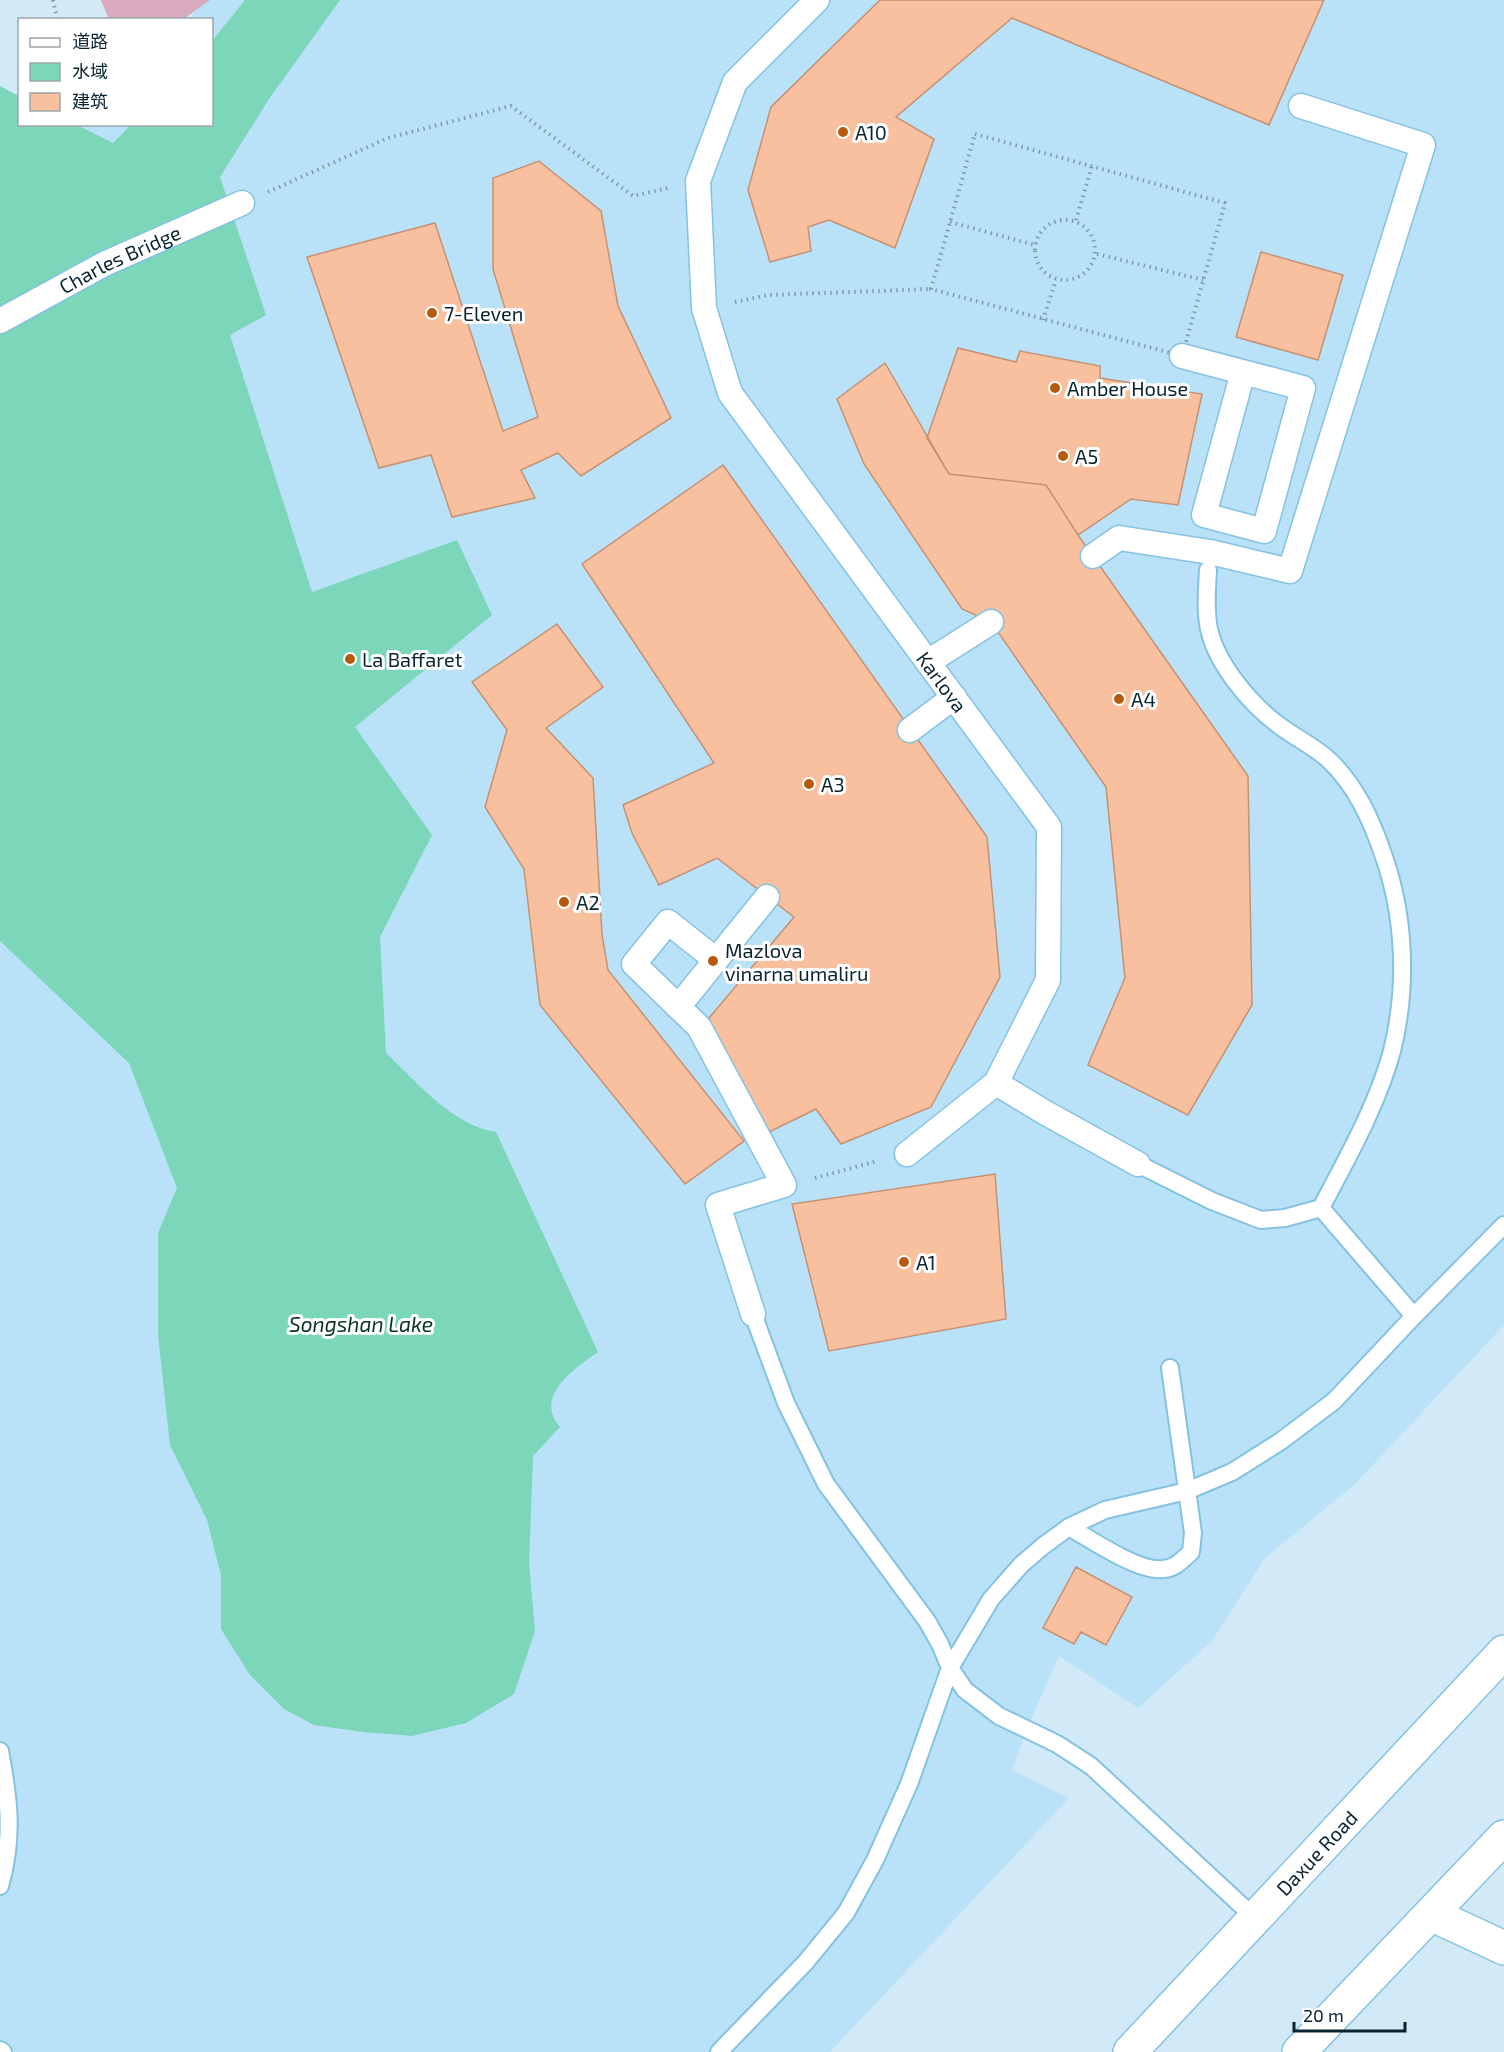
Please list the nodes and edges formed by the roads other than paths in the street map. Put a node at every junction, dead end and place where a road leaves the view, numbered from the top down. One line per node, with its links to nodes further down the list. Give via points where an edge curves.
1 (817, 0): 11 (street, Karlova, via 735,82 698,181 704,308 730,393)
2 (1301, 106): 9 (street, via 1423,145 1290,571)
3 (242, 203): 4 (street, Charles Bridge, via 104,264)
4 (0, 321)
5 (1182, 356): 6 (street)
6 (1243, 372): 7 (street, via 1204,515); 7 (street, via 1303,388 1264,531)
7 (1219, 519): 9 (street)
8 (1093, 556): 9 (street, via 1119,538)
9 (1209, 561): 20 (lane, via 1209,630 1227,668 1261,711 1327,759 1355,791 1378,839 1399,916 1401,1004 1391,1052 1374,1100)
10 (991, 622): 11 (street)
11 (928, 662): 12 (street, Karlova)
12 (954, 698): 13 (street); 17 (street, Karlova, via 1049,827 1048,980)
13 (910, 730)
14 (767, 897): 15 (street)
15 (716, 960): 16 (street); 16 (street, via 668,922 634,964)
16 (678, 1007): 22 (street, via 699,1027 784,1185 718,1205)
17 (996, 1083): 18 (street); 19 (street)
18 (907, 1154)
19 (1138, 1164): 20 (lane, via 1212,1201 1261,1220)
20 (1321, 1208): 23 (lane)
21 (1504, 1225): 23 (lane)
22 (753, 1314): 28 (lane, via 786,1403 826,1484 927,1621)
23 (1414, 1316): 25 (lane, via 1334,1401 1232,1472)
24 (1170, 1368): 25 (lane)
25 (1187, 1491): 26 (lane, via 1105,1510); 26 (lane, via 1193,1533 1191,1552 1176,1566 1161,1570 1143,1566)
26 (1070, 1527): 28 (lane, via 1021,1565 991,1599)
27 (1504, 1652): 33 (main road, Daxue Road)
28 (950, 1668): 33 (lane, via 981,1704 1091,1766); 35 (lane, via 909,1784 846,1913 805,1963)
29 (0, 1751): 31 (lane, via 10,1820)
30 (1504, 1838): 32 (main road)
31 (0, 1886)
32 (1431, 1914): 34 (main road); 37 (main road)
33 (1256, 1918): 36 (main road, Daxue Road)
34 (1504, 1948)
35 (719, 2052)
36 (1130, 2052)
37 (1299, 2052)

